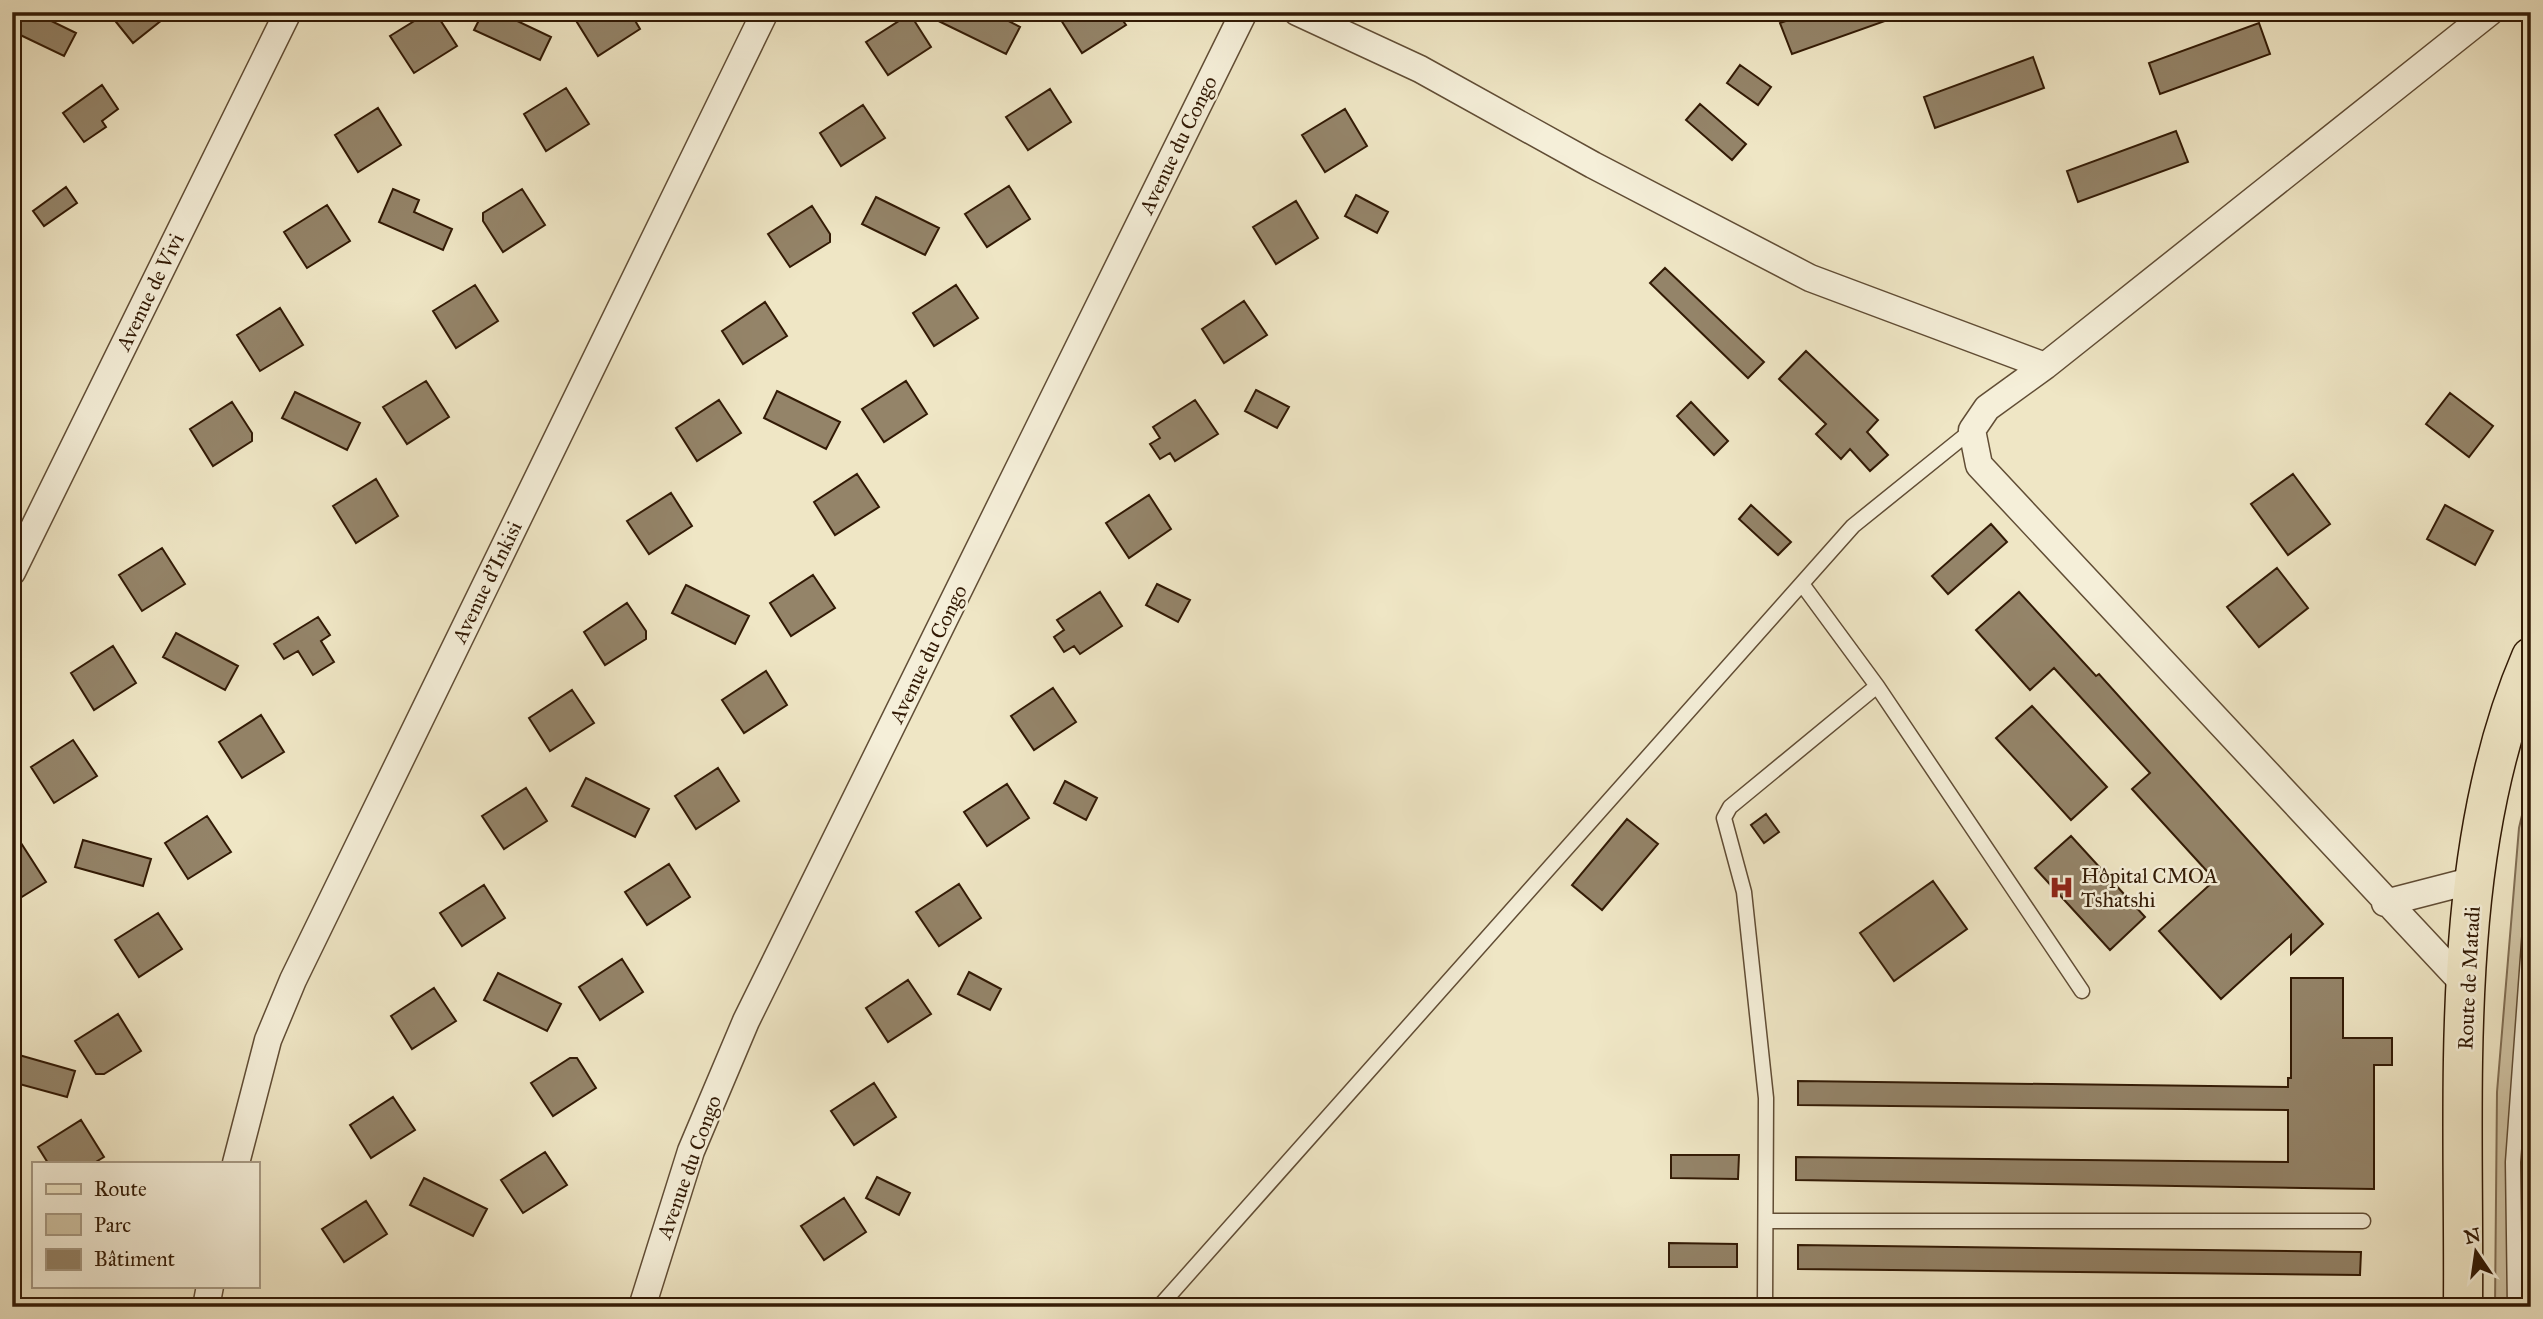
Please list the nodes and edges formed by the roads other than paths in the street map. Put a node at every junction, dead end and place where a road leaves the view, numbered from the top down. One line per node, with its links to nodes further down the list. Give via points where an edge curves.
1 (288, 12): 8 (street, Avenue de Vivi)
2 (765, 12): 17 (street, Avenue d'Inkisi, via 293,980 268,1040)
3 (1244, 12): 22 (street, Avenue du Congo, via 746,1021 691,1151)
4 (1297, 12): 6 (street, via 1420,69 1810,278)
5 (2486, 13): 6 (street)
6 (2045, 366): 7 (street, via 1987,408)
7 (1972, 430): 9 (lane, via 1853,526); 13 (street, via 1979,465)
8 (12, 572)
9 (1802, 584): 11 (lane); 23 (lane)
10 (2531, 657): 12 (main road, Route de Matadi, via 2497,747)
11 (1877, 686): 16 (lane); 18 (lane, via 1730,807 1724,818 1744,892 1766,1098)
12 (2474, 880): 13 (street); 15 (main road, Route de Matadi)
13 (2385, 903): 15 (street)
14 (2531, 916): 26 (lane, via 2513,1163)
15 (2466, 986): 25 (main road, Route de Matadi)
16 (2082, 991)
17 (236, 1162)
18 (1767, 1221): 19 (lane); 24 (lane)
19 (2363, 1221)
20 (210, 1288): 21 (street)
21 (206, 1307)
22 (642, 1307)
23 (1159, 1307)
24 (1765, 1307)
25 (2463, 1307)
26 (2515, 1307)

